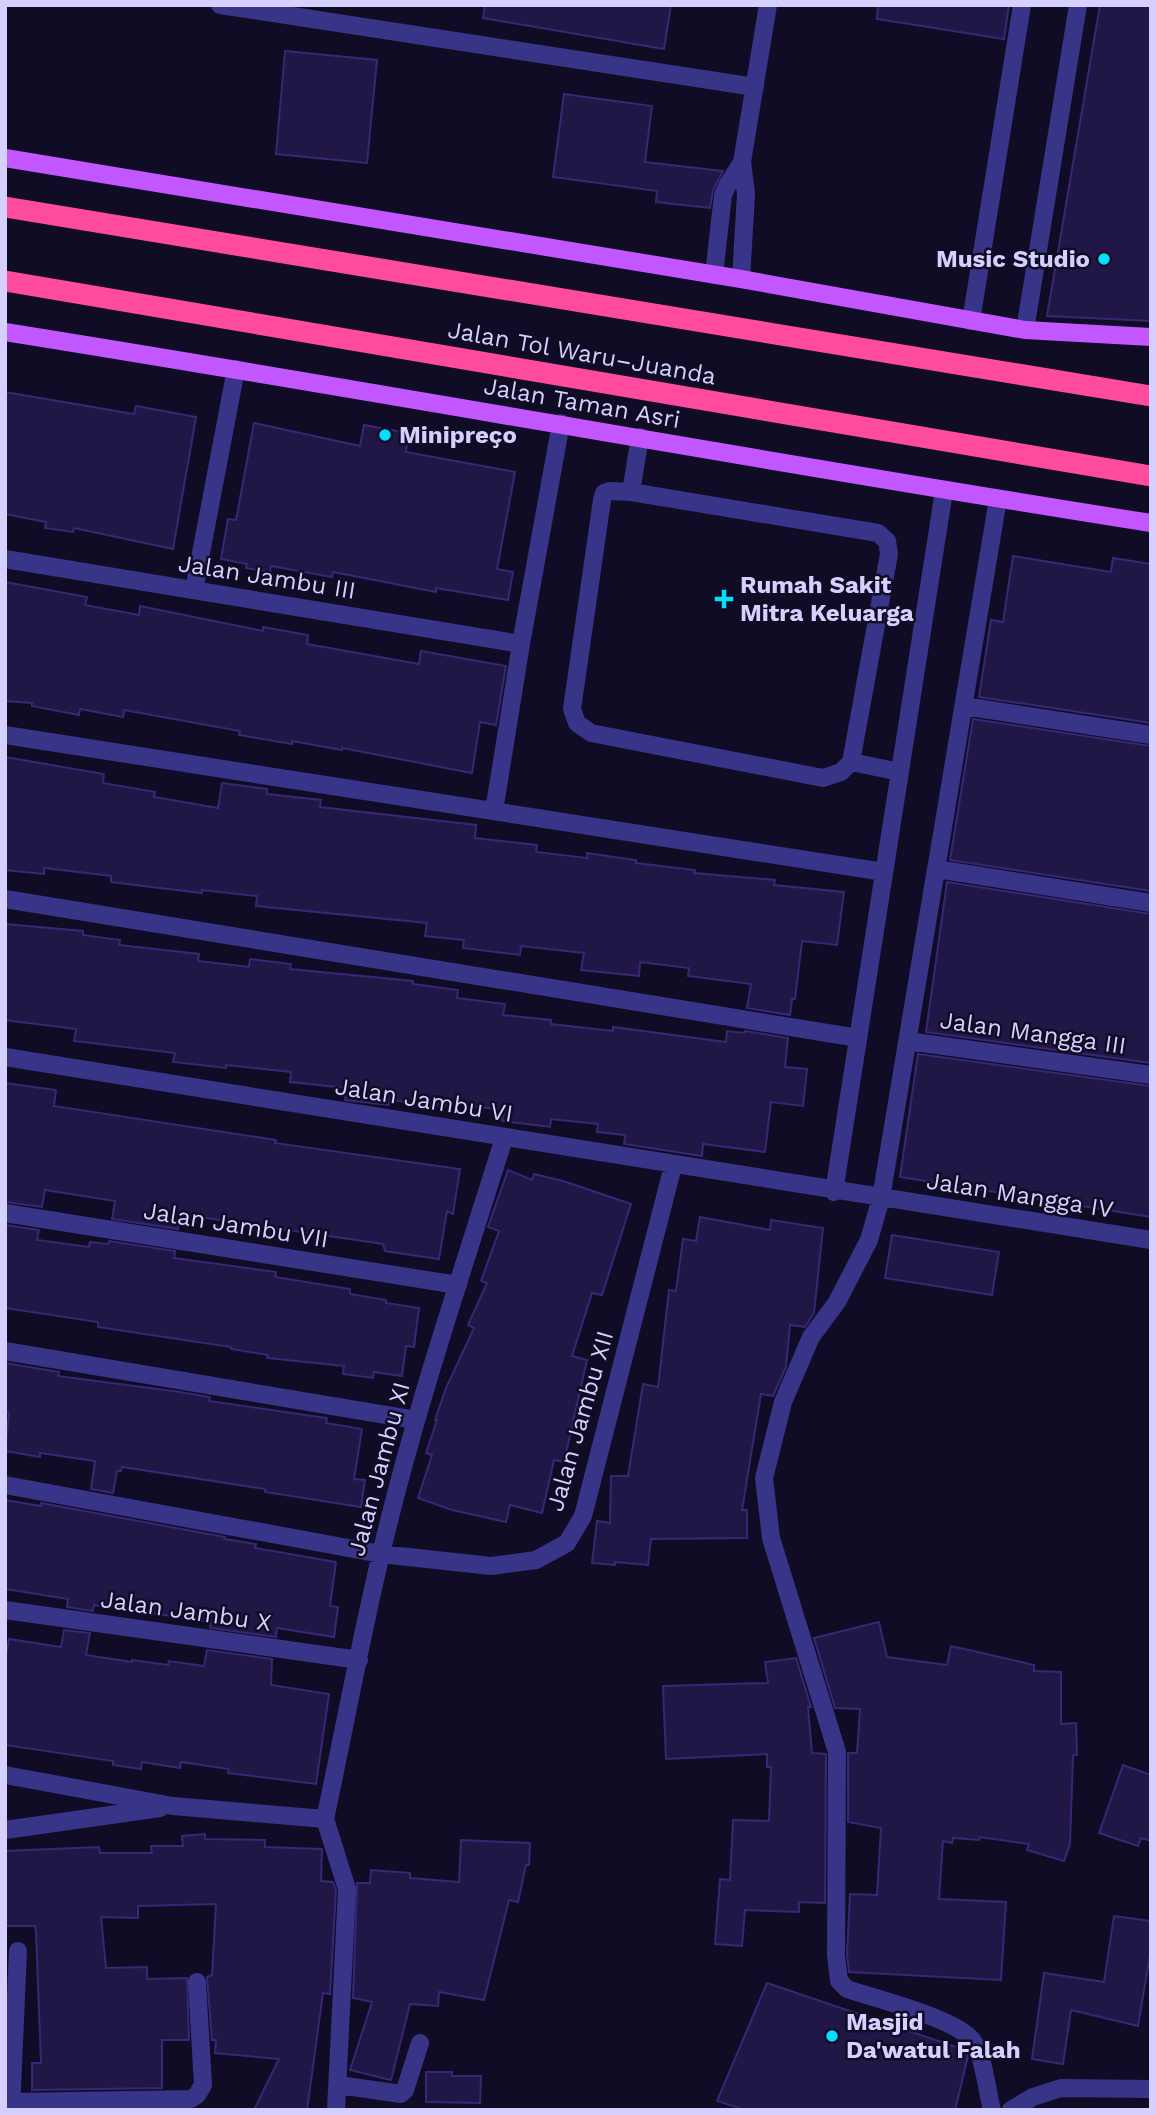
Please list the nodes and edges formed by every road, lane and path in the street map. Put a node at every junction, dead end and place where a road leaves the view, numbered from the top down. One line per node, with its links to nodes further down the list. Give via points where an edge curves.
1 (220, 5): 5 (street)
2 (768, 5): 5 (street)
3 (1022, 5): 12 (street)
4 (1078, 5): 13 (street)
5 (755, 87): 7 (street)
6 (5, 158): 9 (main road)
7 (742, 162): 9 (street, via 723,195); 10 (street, via 746,194)
8 (5, 207): 17 (highway, Jalan Tol Waru–Juanda)
9 (714, 275): 10 (main road)
10 (741, 279): 12 (main road)
11 (5, 281): 22 (highway, Jalan Tol Waru–Juanda)
12 (971, 321): 13 (main road)
13 (1025, 330): 15 (main road)
14 (5, 332): 16 (main road, Jalan Taman Asri)
15 (1151, 337)
16 (236, 369): 20 (main road, Jalan Taman Asri); 28 (street)
17 (1046, 378): 18 (highway); 19 (highway, Jalan Tol Waru–Juanda)
18 (1151, 386)
19 (1151, 396)
20 (561, 423): 21 (main road, Jalan Taman Asri); 29 (street)
21 (640, 438): 23 (main road, Jalan Taman Asri); 24 (street)
22 (1151, 476)
23 (944, 491): 25 (main road, Jalan Taman Asri); 34 (street)
24 (631, 492): 33 (street, via 878,533 887,541 889,554); 33 (street, via 609,491 602,500 572,709 577,723 591,733 823,778 841,772)
25 (998, 499): 26 (main road, Jalan Taman Asri); 30 (street)
26 (1151, 523)
27 (5, 559): 28 (street, Jalan Jambu III)
28 (194, 590): 29 (street, Jalan Jambu III)
29 (521, 643): 35 (street)
30 (964, 706): 32 (street); 36 (street)
31 (5, 735): 35 (street)
32 (1151, 735)
33 (851, 762): 34 (street)
34 (900, 772): 37 (street)
35 (494, 811): 37 (street)
36 (937, 869): 39 (street); 41 (street)
37 (884, 872): 40 (street)
38 (5, 899): 40 (street)
39 (1151, 903)
40 (858, 1038): 46 (street)
41 (908, 1041): 43 (street, Jalan Mangga III); 47 (street)
42 (5, 1057): 44 (street, Jalan Jambu VI)
43 (1151, 1074)
44 (504, 1138): 45 (street, Jalan Jambu VI); 50 (street, Jalan Jambu XI)
45 (673, 1166): 46 (street, Jalan Jambu VI); 54 (street, Jalan Jambu XII, via 583,1517 567,1543 536,1560 491,1566)
46 (834, 1192): 47 (street, Jalan Mangga IV)
47 (881, 1198): 49 (street, Jalan Mangga IV); 68 (street, via 869,1240 837,1302 811,1337 783,1402 764,1478 771,1538 837,1752 839,1981 848,1989 967,2034 979,2055)
48 (5, 1213): 50 (street, Jalan Jambu VII)
49 (1151, 1241)
50 (458, 1285): 52 (street, Jalan Jambu XI)
51 (5, 1352): 52 (street)
52 (416, 1420): 54 (street, Jalan Jambu XI)
53 (5, 1485): 54 (street, Jalan Jambu XII)
54 (381, 1555): 56 (street, Jalan Jambu XI)
55 (5, 1610): 56 (street, Jalan Jambu X)
56 (359, 1660): 59 (street, Jalan Jambu XI)
57 (5, 1775): 58 (street)
58 (173, 1806): 59 (street); 60 (street)
59 (325, 1819): 64 (street, via 347,1889)
60 (5, 1830)
61 (18, 1951): 66 (street)
62 (197, 1982): 66 (street, via 203,2084 191,2099)
63 (420, 2043): 64 (street, via 401,2094)
64 (339, 2084): 67 (street)
65 (1151, 2089): 69 (street, via 1061,2088)
66 (11, 2106)
67 (336, 2110)
68 (992, 2110)
69 (1011, 2110)

